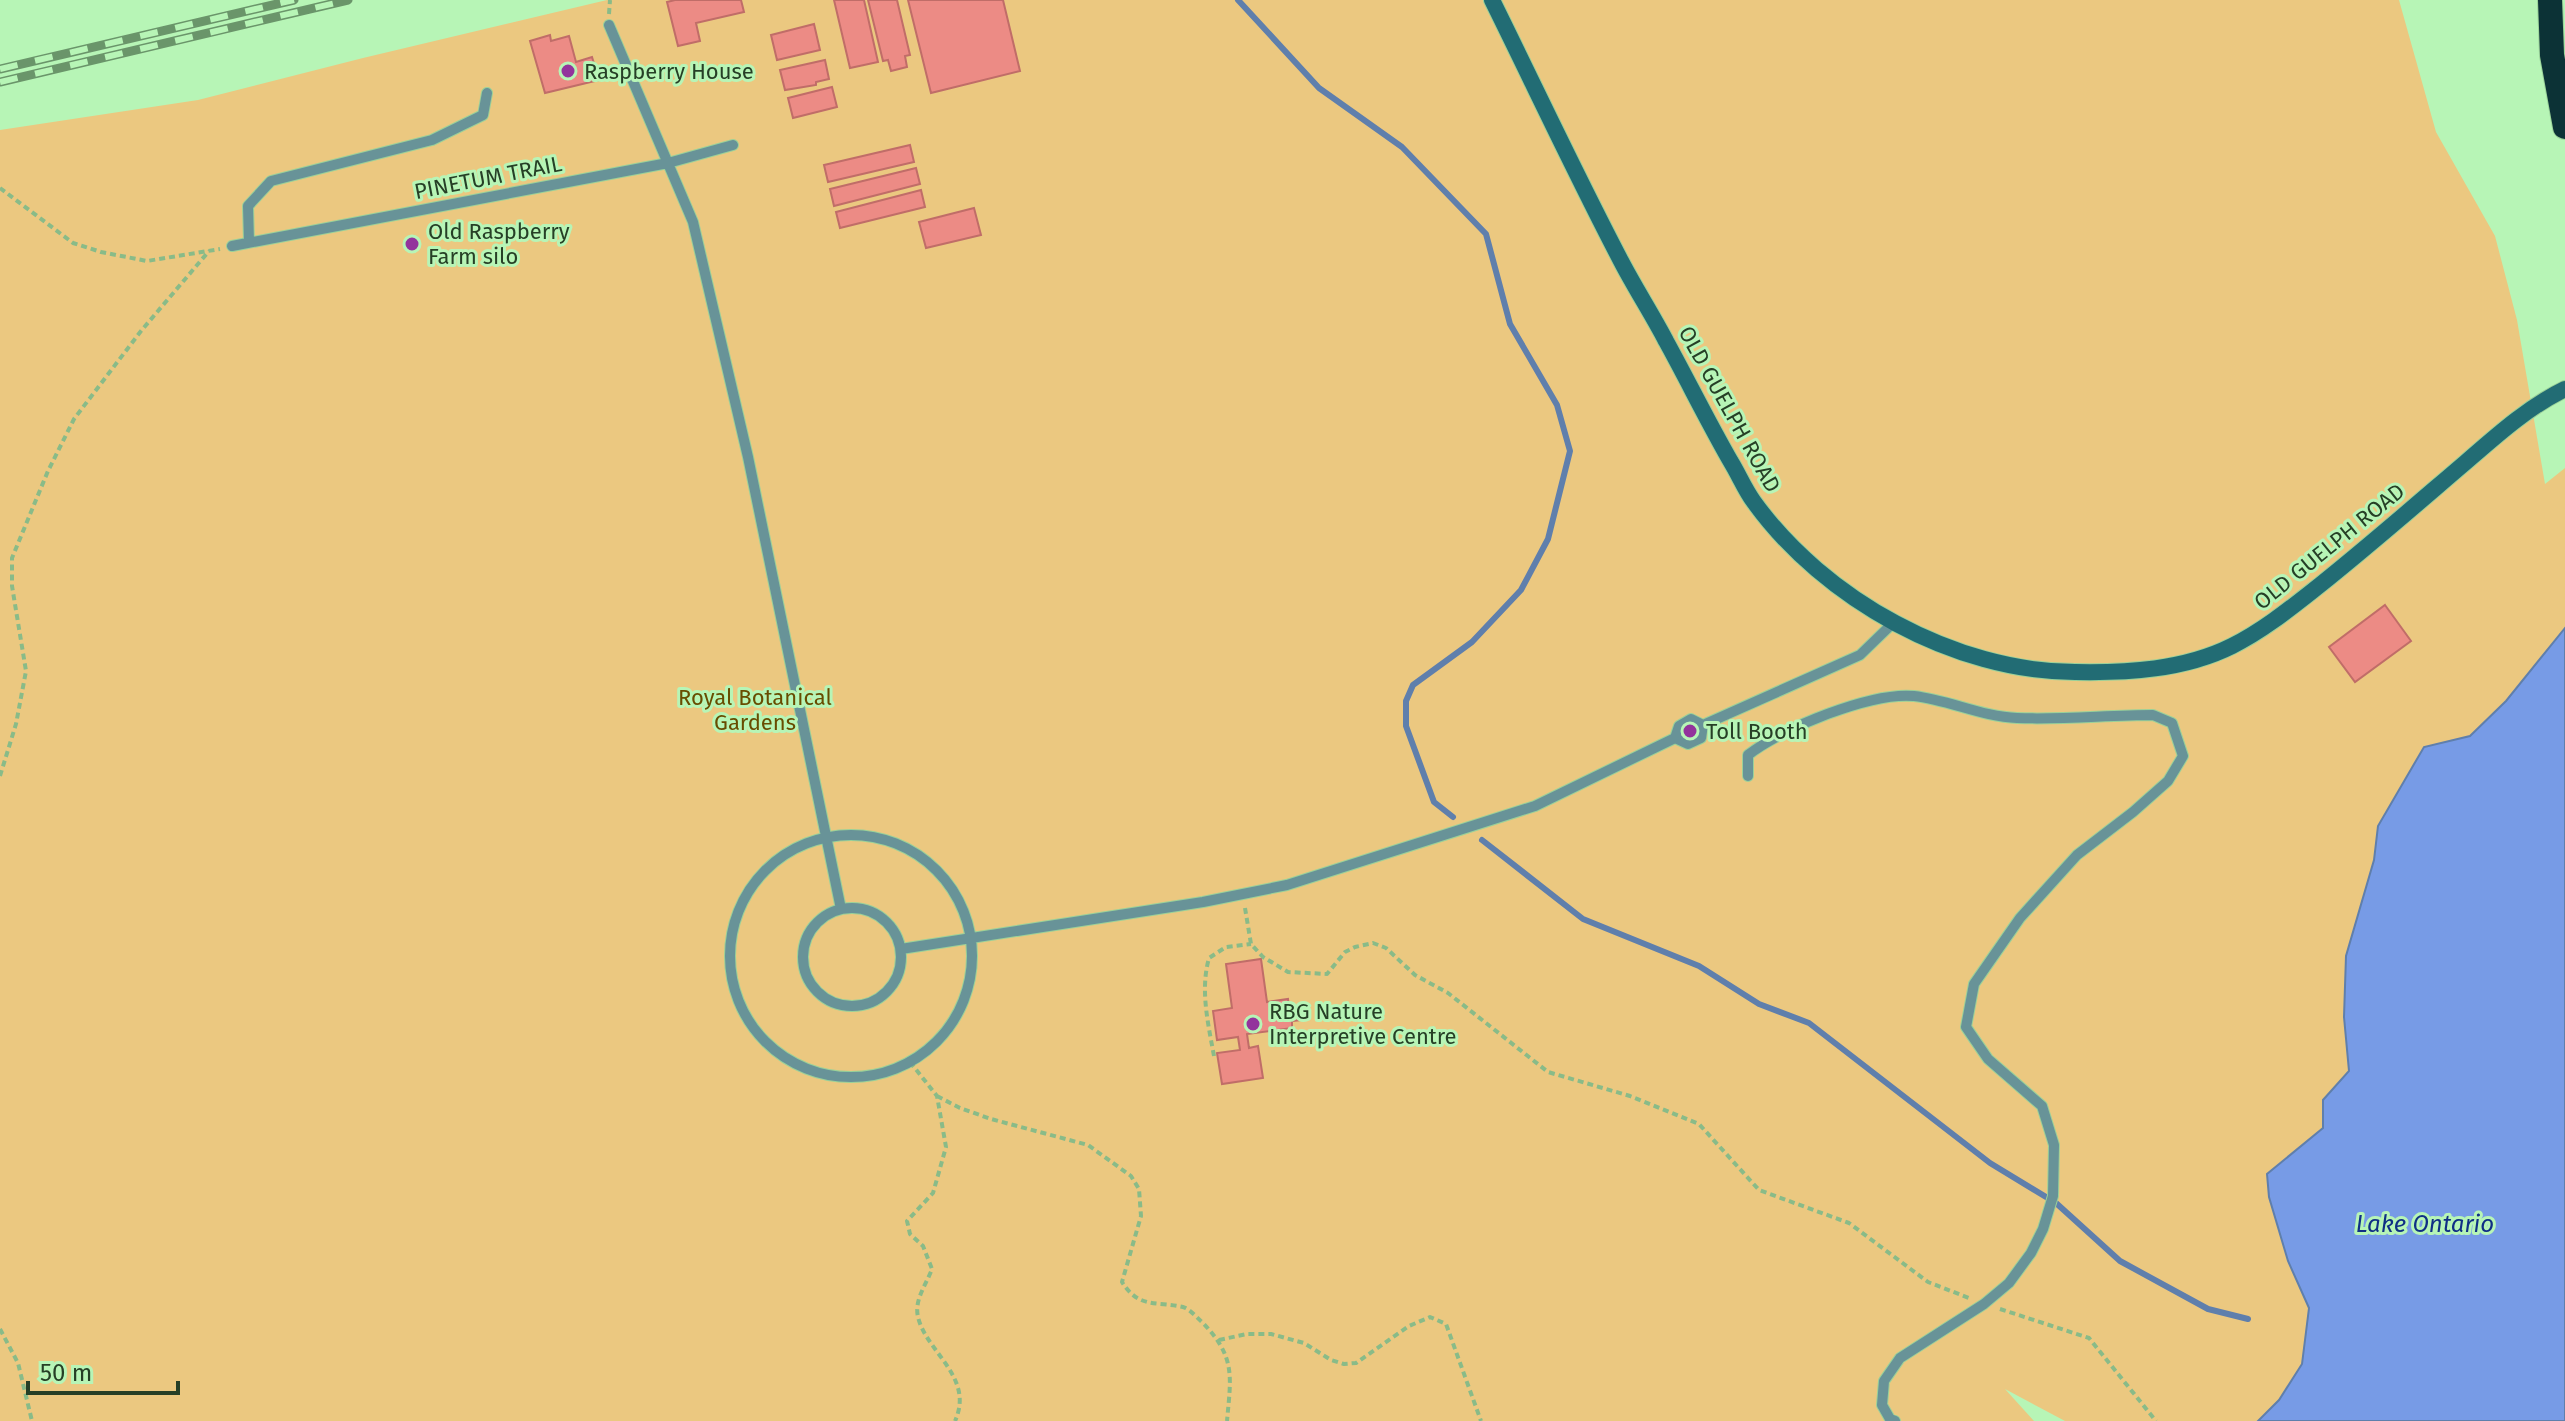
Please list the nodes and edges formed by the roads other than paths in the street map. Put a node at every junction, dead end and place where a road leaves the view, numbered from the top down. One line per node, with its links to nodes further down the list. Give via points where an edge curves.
1 (1492, 0): 11 (street, OLD GUELPH ROAD, via 1622,262 1754,502 1842,590)
2 (2550, 0): 5 (highway, via 2552,55)
3 (609, 25): 7 (lane)
4 (487, 93): 8 (lane, via 483,115 432,140 271,181 248,206)
5 (2565, 127)
6 (733, 145): 7 (lane, PINETUM TRAIL)
7 (668, 163): 8 (lane, PINETUM TRAIL); 13 (lane, via 693,222 748,457)
8 (249, 242): 9 (lane, PINETUM TRAIL)
9 (232, 246)
10 (2565, 389): 11 (street, OLD GUELPH ROAD, via 2503,430 2338,571 2230,648 2126,673 2051,672 1994,661)
11 (1893, 623): 15 (lane, via 1860,655 1703,725 1701,738 1688,744 1675,738 1535,806 1287,885)
12 (1748, 776): 17 (lane, via 1748,755 1764,743 1879,697 1914,696 2014,719 2153,715 2172,723 2183,756 2168,781 2077,855 2020,918 1974,984 1966,1027 1988,1059 2042,1106 2054,1145 2053,1196 2031,1253 2009,1283 1900,1358 1884,1381 1882,1405)
13 (826, 837): 14 (lane); 15 (lane, via 887,840 928,861 957,896); 15 (lane, via 777,860 743,902 734,927 731,972 738,998 750,1023 781,1055 805,1068 859,1077 910,1062 940,1040 961,1010 972,975)
14 (841, 909): 16 (lane, via 863,909 883,918); 16 (lane, via 815,925 803,952 809,982 825,998 846,1007 876,1001 897,978)
15 (972, 939): 16 (lane)
16 (901, 949)
17 (1895, 1421)

